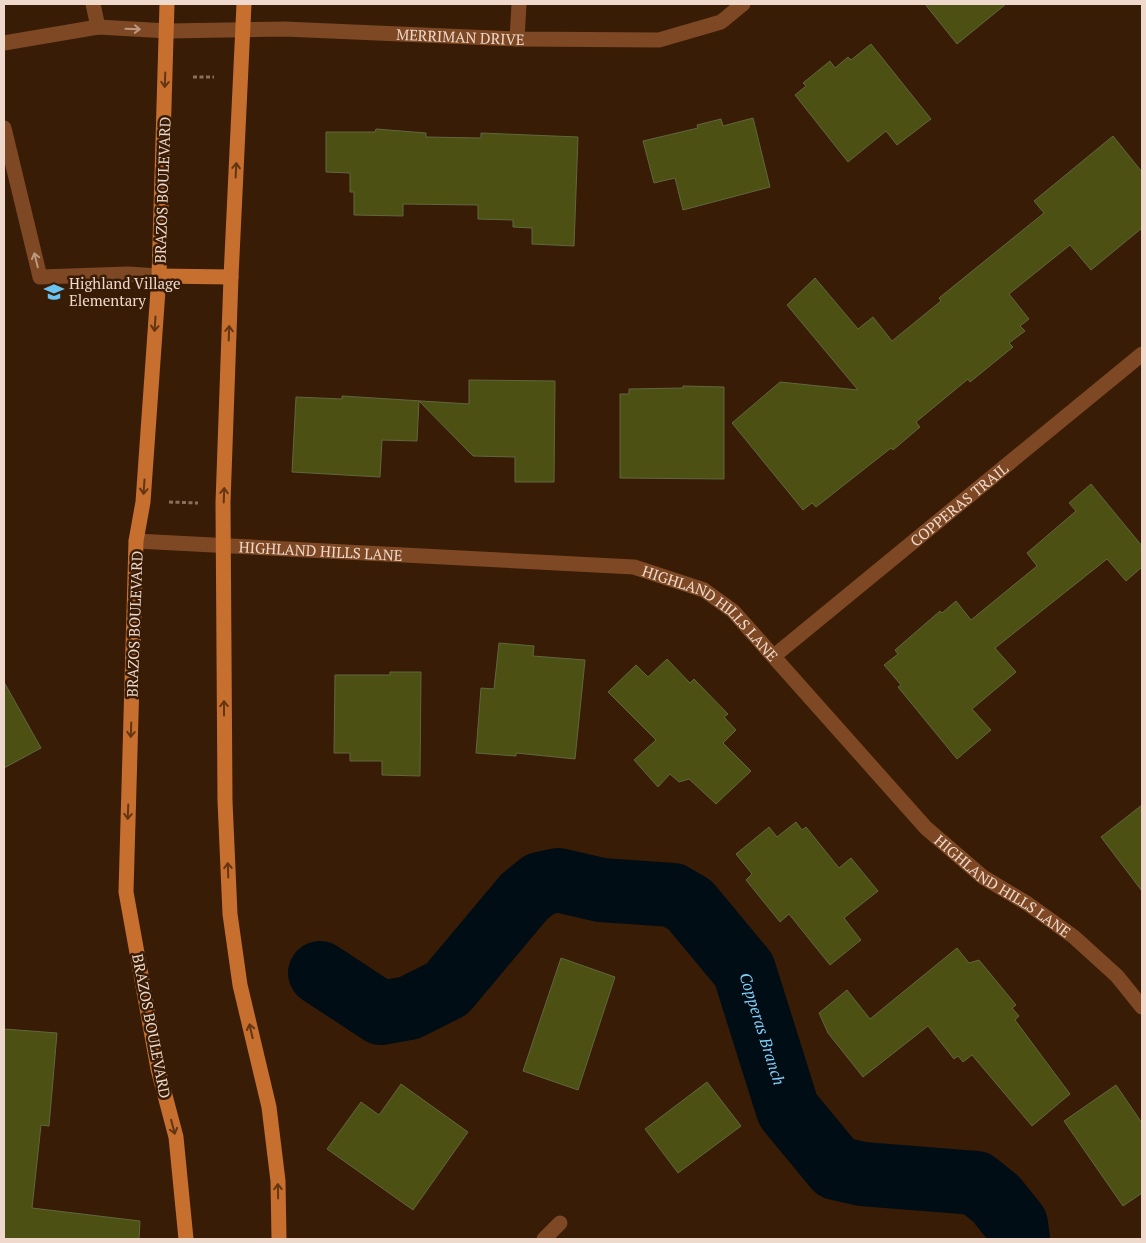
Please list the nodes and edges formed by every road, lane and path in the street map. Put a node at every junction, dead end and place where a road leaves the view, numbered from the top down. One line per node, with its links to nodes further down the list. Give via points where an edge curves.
1 (94, 4): 6 (street)
2 (167, 4): 8 (main road, BRAZOS BOULEVARD)
3 (244, 4): 7 (main road)
4 (519, 4): 9 (street)
5 (743, 4): 9 (street, MERRIMAN DRIVE, via 721,22 659,40)
6 (98, 28): 8 (street, MERRIMAN DRIVE, one-way to 8); 10 (street, MERRIMAN DRIVE)
7 (243, 29): 8 (street, MERRIMAN DRIVE); 9 (street, MERRIMAN DRIVE); 15 (main road, one-way to 7)
8 (168, 31): 14 (main road, BRAZOS BOULEVARD, one-way to 14)
9 (518, 39)
10 (4, 43)
11 (192, 77): 12 (path)
12 (219, 78)
13 (4, 128): 14 (street, one-way to 13, via 40,277)
14 (159, 276): 15 (main road); 19 (main road, BRAZOS BOULEVARD, one-way to 19, via 142,502)
15 (231, 277): 20 (main road, one-way to 15)
16 (1142, 354): 21 (street, COPPERAS TRAIL)
17 (167, 502): 18 (path)
18 (201, 503)
19 (136, 541): 20 (street, HIGHLAND HILLS LANE); 24 (main road, BRAZOS BOULEVARD, one-way to 24, via 126,892 158,1069 176,1137)
20 (223, 544): 21 (street, HIGHLAND HILLS LANE, via 634,567 704,590 733,611); 25 (main road, one-way to 20, via 278,1181 269,1107 240,985 230,914 225,801)
21 (774, 656): 22 (street, HIGHLAND HILLS LANE, via 926,828 983,877 1074,937 1117,976)
22 (1142, 1007)
23 (560, 1223): 26 (street)
24 (186, 1239)
25 (279, 1239)
26 (544, 1239)

